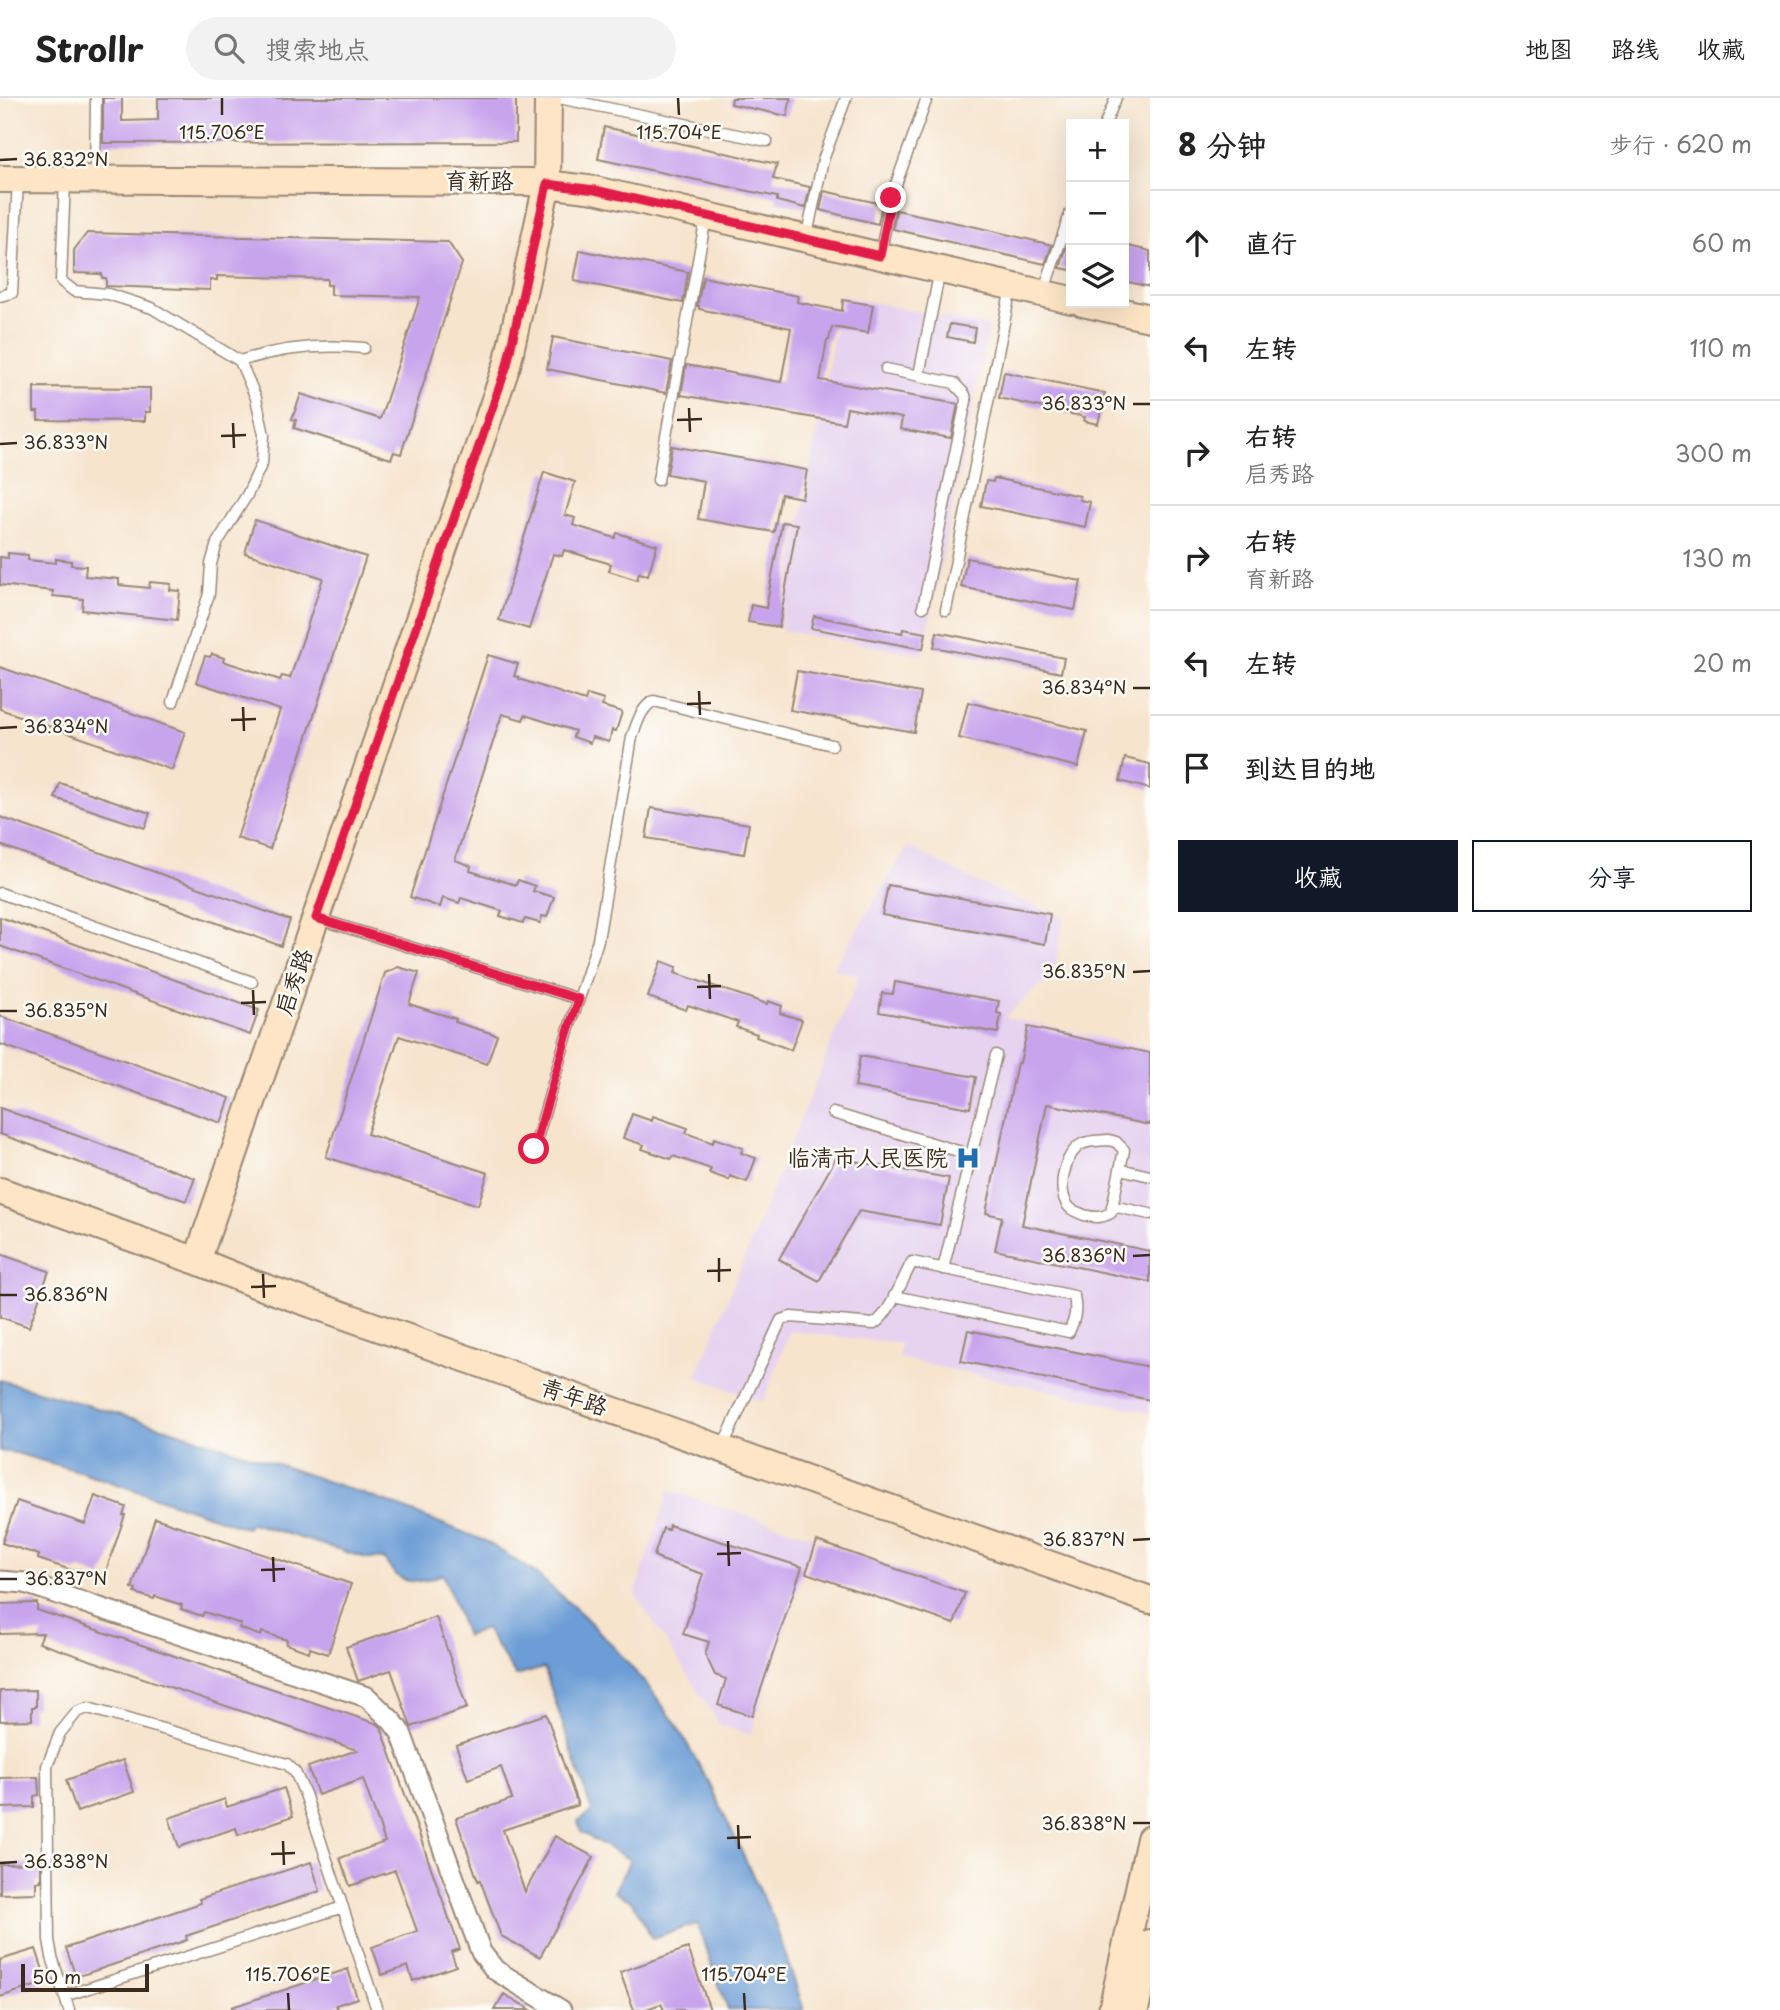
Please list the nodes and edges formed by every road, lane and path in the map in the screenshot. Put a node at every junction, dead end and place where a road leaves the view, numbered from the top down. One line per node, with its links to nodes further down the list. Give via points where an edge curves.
1 (96, 98): 11 (lane)
2 (548, 98): 12 (street, 启秀路)
3 (559, 98): 8 (lane)
4 (846, 98): 15 (lane, via 823,160)
5 (928, 98): 16 (lane, via 891,198)
6 (1116, 98): 7 (lane)
7 (1107, 119)
8 (767, 141)
9 (9, 179): 10 (street, 育新路); 20 (lane, via 12,293)
10 (65, 179): 11 (street, 育新路); 25 (lane, via 61,281 74,291 108,294 152,308)
11 (95, 179): 12 (street, 育新路)
12 (547, 184): 13 (street, 育新路, via 595,190); 34 (street, 启秀路, via 507,365)
13 (706, 216): 15 (street, 育新路); 28 (lane)
14 (1066, 226): 19 (lane)
15 (806, 239): 16 (street, 育新路)
16 (880, 256): 17 (street, 育新路)
17 (940, 270): 18 (street, 育新路); 27 (lane)
18 (1011, 286): 19 (street, 育新路); 30 (lane)
19 (1043, 294): 21 (street, 育新路)
20 (0, 296)
21 (1066, 299)
22 (1105, 308): 23 (street)
23 (1150, 318)
24 (364, 348): 25 (lane, via 312,346)
25 (240, 361): 31 (lane, via 261,417 262,463 218,543 209,594)
26 (886, 369): 27 (lane)
27 (919, 375): 29 (lane, via 954,383 966,401)
28 (658, 480)
29 (923, 607)
30 (946, 610)
31 (173, 702)
32 (832, 745): 36 (lane, via 648,703 632,737 597,940)
33 (0, 892): 35 (lane)
34 (316, 918): 36 (lane); 46 (street, 启秀路)
35 (252, 982)
36 (579, 999): 39 (lane)
37 (996, 1055): 40 (lane)
38 (833, 1113): 40 (lane)
39 (534, 1149)
40 (971, 1155): 47 (lane)
41 (1120, 1169): 42 (lane); 44 (lane); 44 (lane, via 1124,1150 1116,1142 1083,1143 1073,1150 1063,1178 1065,1200 1071,1209 1102,1217 1111,1213)
42 (1150, 1176)
43 (0, 1191): 46 (street, 青年路)
44 (1112, 1206): 45 (lane)
45 (1150, 1214)
46 (197, 1261): 49 (street, 青年路)
47 (943, 1269): 48 (lane, via 912,1262); 48 (lane, via 1074,1296 1076,1318 1069,1332)
48 (894, 1296): 49 (lane, via 882,1319 874,1324 780,1320)
49 (722, 1449): 51 (street, 青年路)
50 (0, 1581): 58 (street, via 24,1583 367,1698 401,1733 481,1952 495,1970)
51 (1150, 1600)
52 (1150, 1839): 59 (street)
53 (343, 1907): 55 (lane); 55 (lane, via 305,1794 287,1764 88,1708 77,1712 60,1732 47,1766 49,1940); 57 (lane)
54 (1150, 1943): 60 (street)
55 (64, 1996): 56 (lane)
56 (69, 2010)
57 (377, 2010)
58 (561, 2010)
59 (1112, 2010)
60 (1135, 2010)

